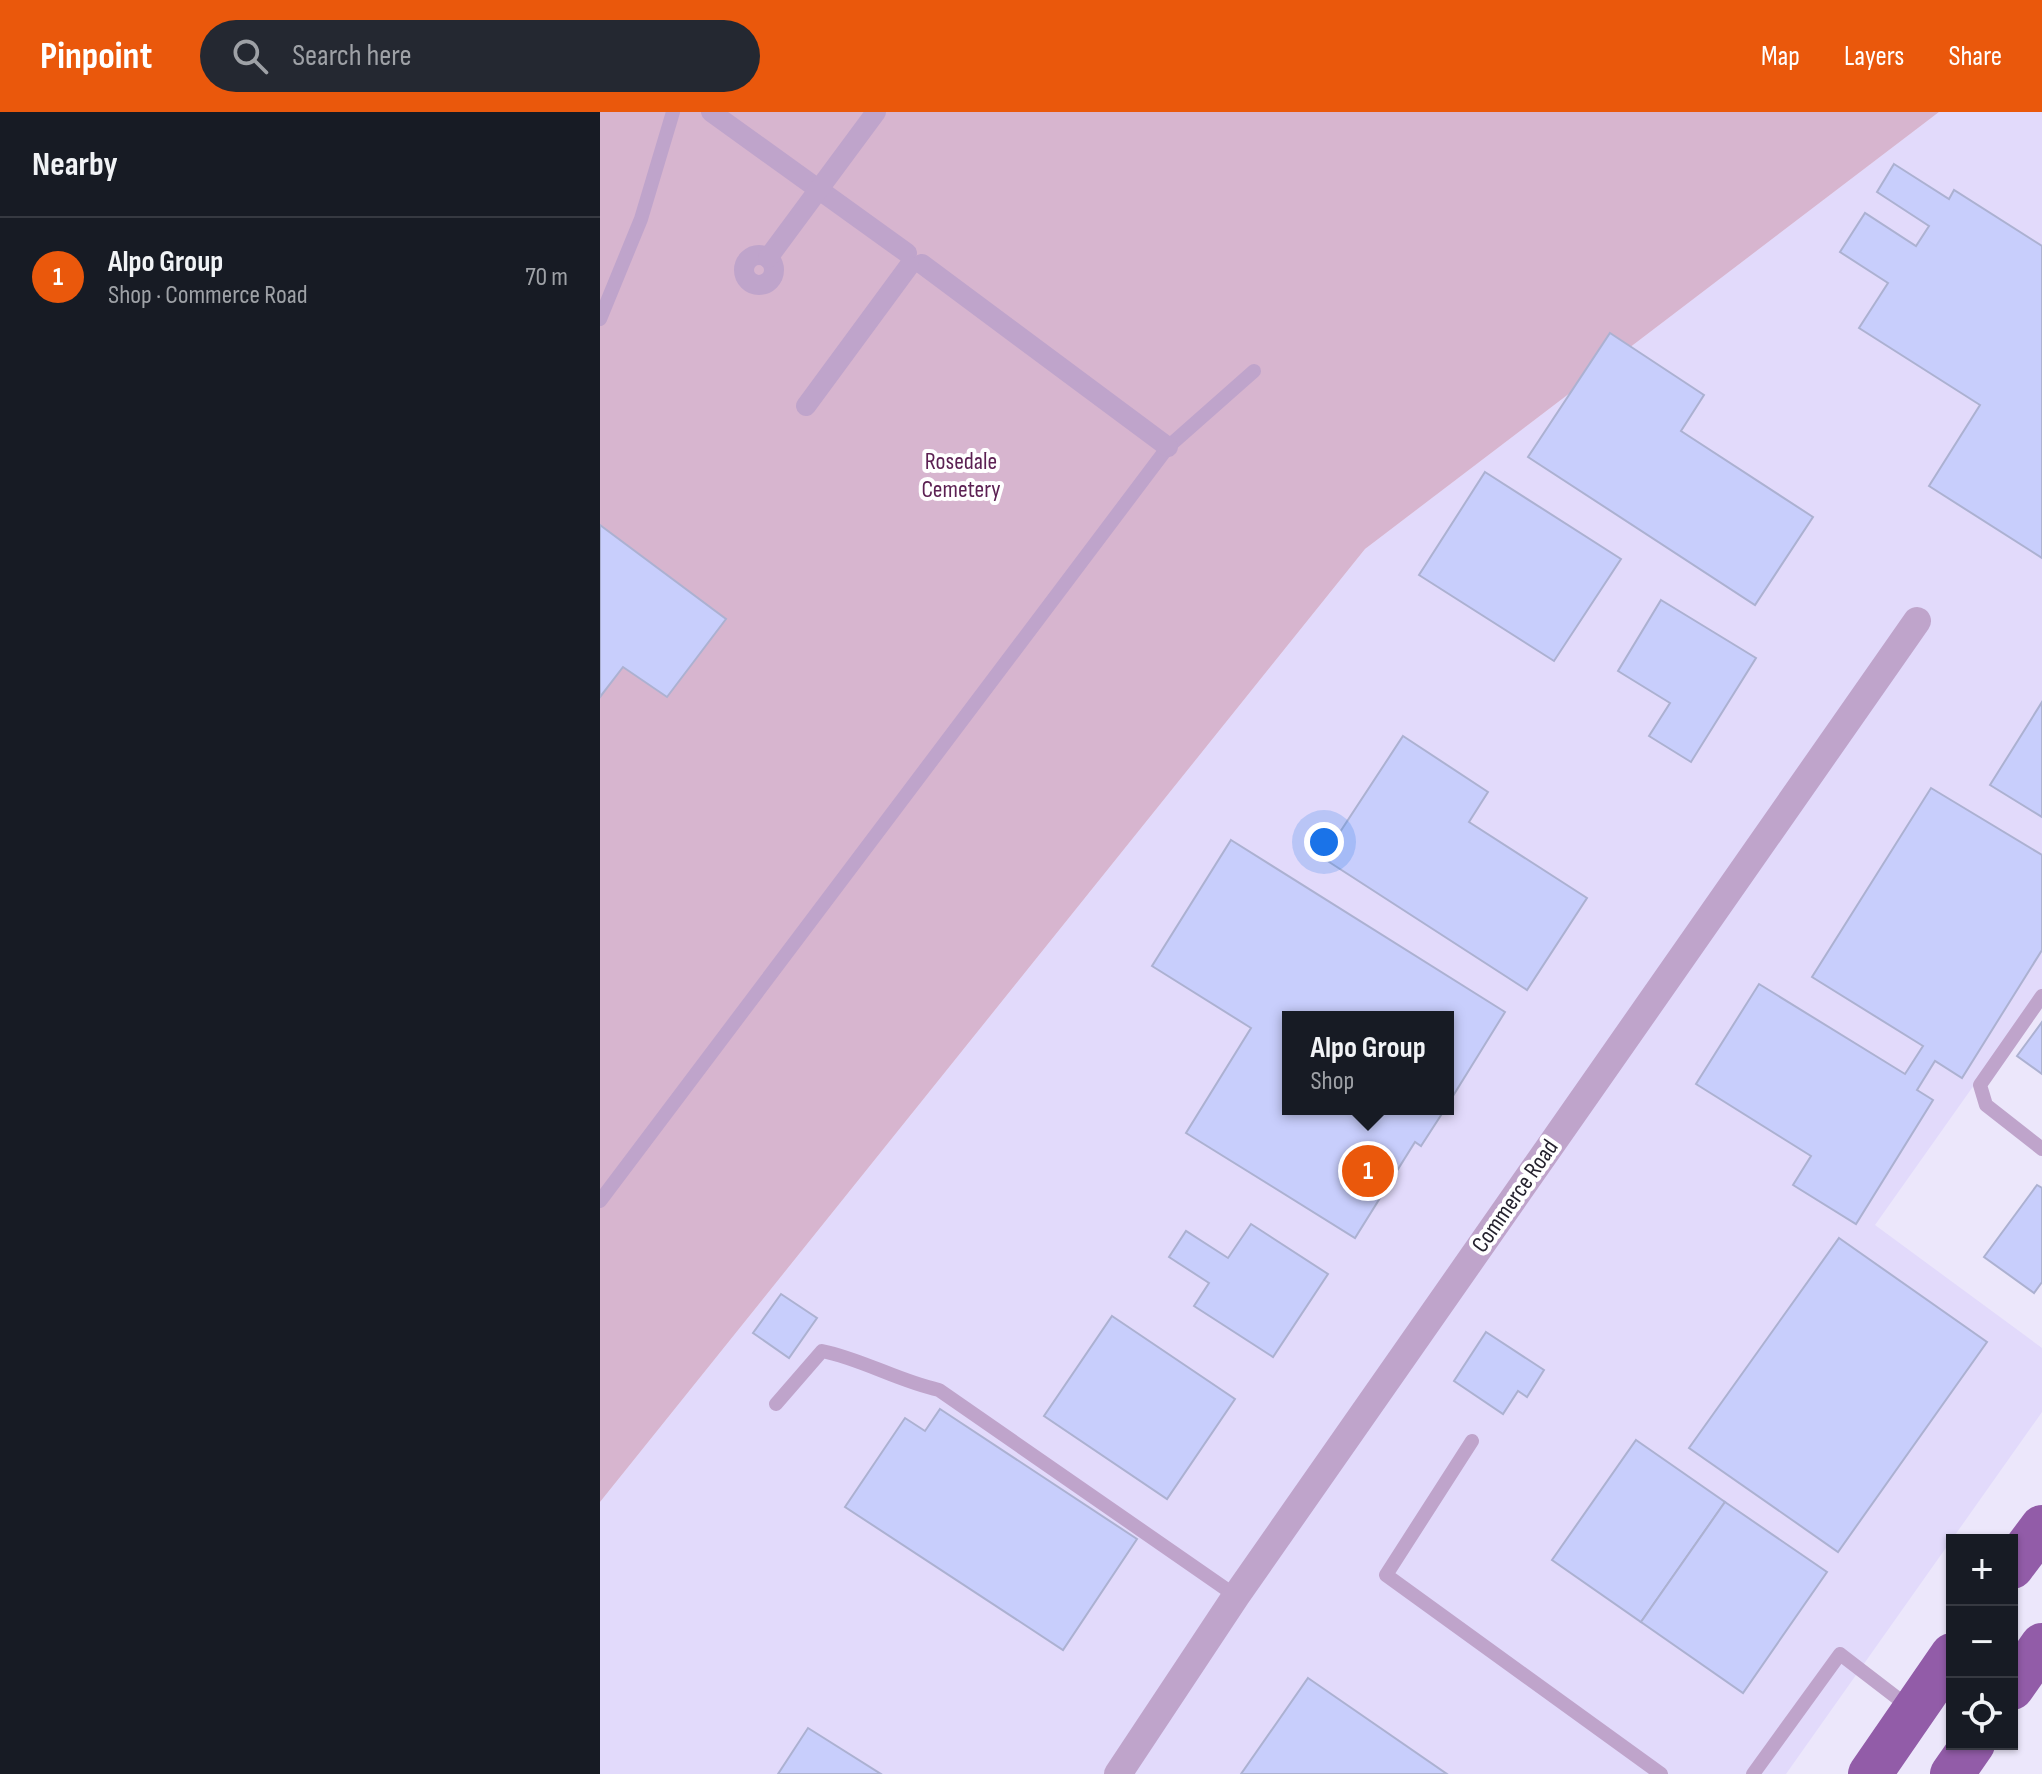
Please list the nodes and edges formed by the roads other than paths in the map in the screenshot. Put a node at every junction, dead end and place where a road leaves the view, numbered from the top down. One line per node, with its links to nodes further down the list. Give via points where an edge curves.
1 (673, 112): 7 (lane, via 641,219)
2 (711, 112): 4 (street)
3 (876, 112): 4 (street)
4 (819, 190): 5 (street); 6 (street)
5 (768, 258)
6 (913, 261): 9 (street); 10 (street)
7 (600, 319)
8 (1254, 371): 10 (lane)
9 (806, 406)
10 (1168, 447): 14 (lane)
11 (1917, 621): 19 (street, Commerce Road)
12 (2042, 996): 13 (lane, via 1980,1085 1986,1105)
13 (2042, 1149)
14 (600, 1201)
15 (776, 1404): 19 (lane, via 822,1351 939,1390)
16 (1472, 1441): 26 (lane, via 1386,1575)
17 (2042, 1527): 18 (highway)
18 (2018, 1559)
19 (1236, 1596): 25 (street, Commerce Road)
20 (2042, 1645): 22 (highway)
21 (1946, 1664): 23 (highway)
22 (2018, 1679)
23 (1914, 1710): 27 (lane, via 1840,1654); 28 (highway)
24 (1969, 1750): 29 (highway)
25 (1118, 1774)
26 (1661, 1774)
27 (1753, 1774)
28 (1870, 1774)
29 (1952, 1774)

